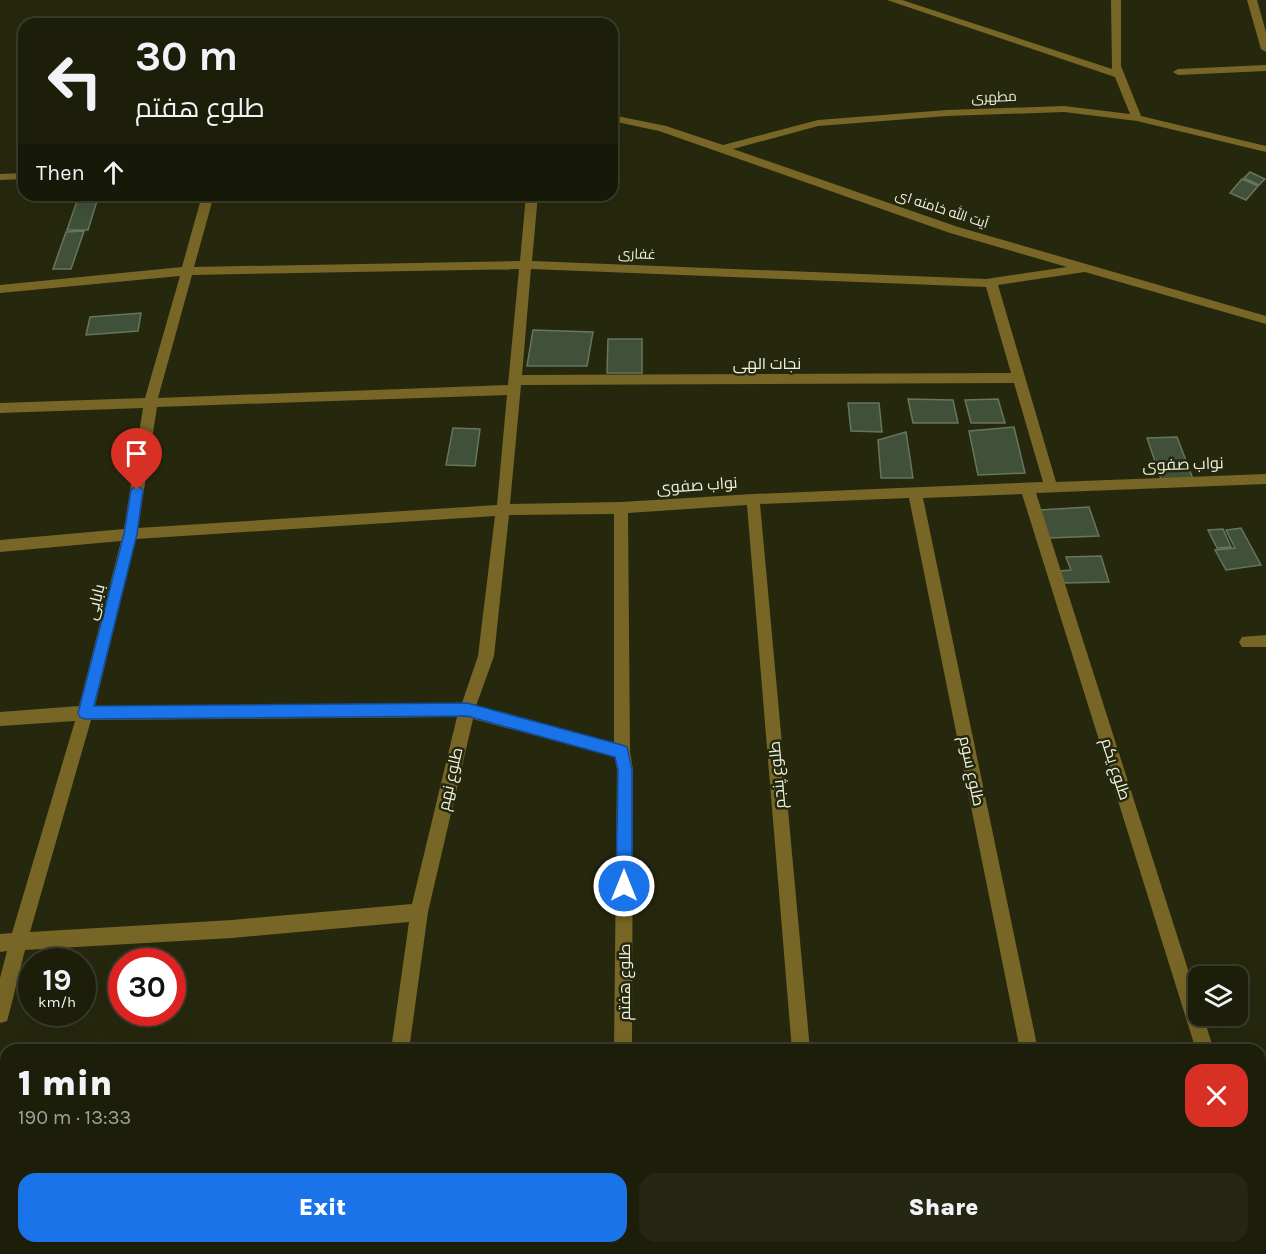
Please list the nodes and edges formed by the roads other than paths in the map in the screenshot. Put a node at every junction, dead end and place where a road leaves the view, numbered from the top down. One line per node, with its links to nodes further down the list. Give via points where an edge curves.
1 (892, 0): 7 (street)
2 (1116, 0): 7 (street, via 1116,66)
3 (1252, 0): 4 (street)
4 (1266, 50)
5 (1266, 68): 6 (street)
6 (1178, 72)
7 (1120, 75): 8 (street)
8 (1137, 118): 10 (street, مطهری, via 1064,109 853,120 818,123); 11 (street, مطهری)
9 (618, 119): 10 (street, آیت الله خامنه ای, via 662,128)
10 (722, 149): 17 (street, آیت الله خامنه ای, via 954,230)
11 (1266, 149)
12 (18, 176): 13 (street)
13 (0, 177)
14 (206, 201): 18 (street, بابایی)
15 (531, 201): 16 (street, طلوع نهم)
16 (525, 265): 18 (street, غفاری); 19 (street, غفاری); 23 (street, طلوع نهم)
17 (1085, 268): 19 (street, غفاری); 21 (street, آیت الله خامنه ای)
18 (187, 272): 20 (street, غفاری); 24 (street, بابایی)
19 (991, 282): 22 (street)
20 (0, 289)
21 (1266, 320)
22 (1019, 378): 23 (street, نجات الهی); 27 (street)
23 (514, 385): 24 (street, نجات الهی); 32 (street, طلوع نهم)
24 (151, 401): 25 (street, نجات الهی); 33 (street, بابایی)
25 (0, 408)
26 (1266, 479): 27 (street, نواب صفوی)
27 (1051, 487): 28 (street, نواب صفوی)
28 (1028, 488): 29 (street, نواب صفوی); 48 (street, طلوع یکم)
29 (915, 492): 30 (street, نواب صفوی); 47 (street, طلوع سوم)
30 (753, 499): 31 (street, نواب صفوی); 46 (street, طلوع پنجم)
31 (621, 508): 32 (street, نواب صفوی); 40 (street, طلوع هفتم)
32 (503, 510): 33 (street, نواب صفوی); 37 (street, طلوع نهم, via 486,657)
33 (130, 534): 34 (street, نواب صفوی); 38 (street, بابایی)
34 (0, 546)
35 (1266, 641): 36 (street)
36 (1247, 642)
37 (467, 710): 38 (street); 40 (street); 41 (street, طلوع نهم)
38 (85, 713): 39 (street); 42 (street, بابایی)
39 (0, 718)
40 (622, 752): 45 (street, طلوع هفتم)
41 (419, 912): 42 (street); 44 (street, طلوع نهم)
42 (9, 943): 43 (street, بابایی)
43 (0, 1014)
44 (401, 1044)
45 (623, 1044)
46 (800, 1044)
47 (1028, 1044)
48 (1203, 1044)

